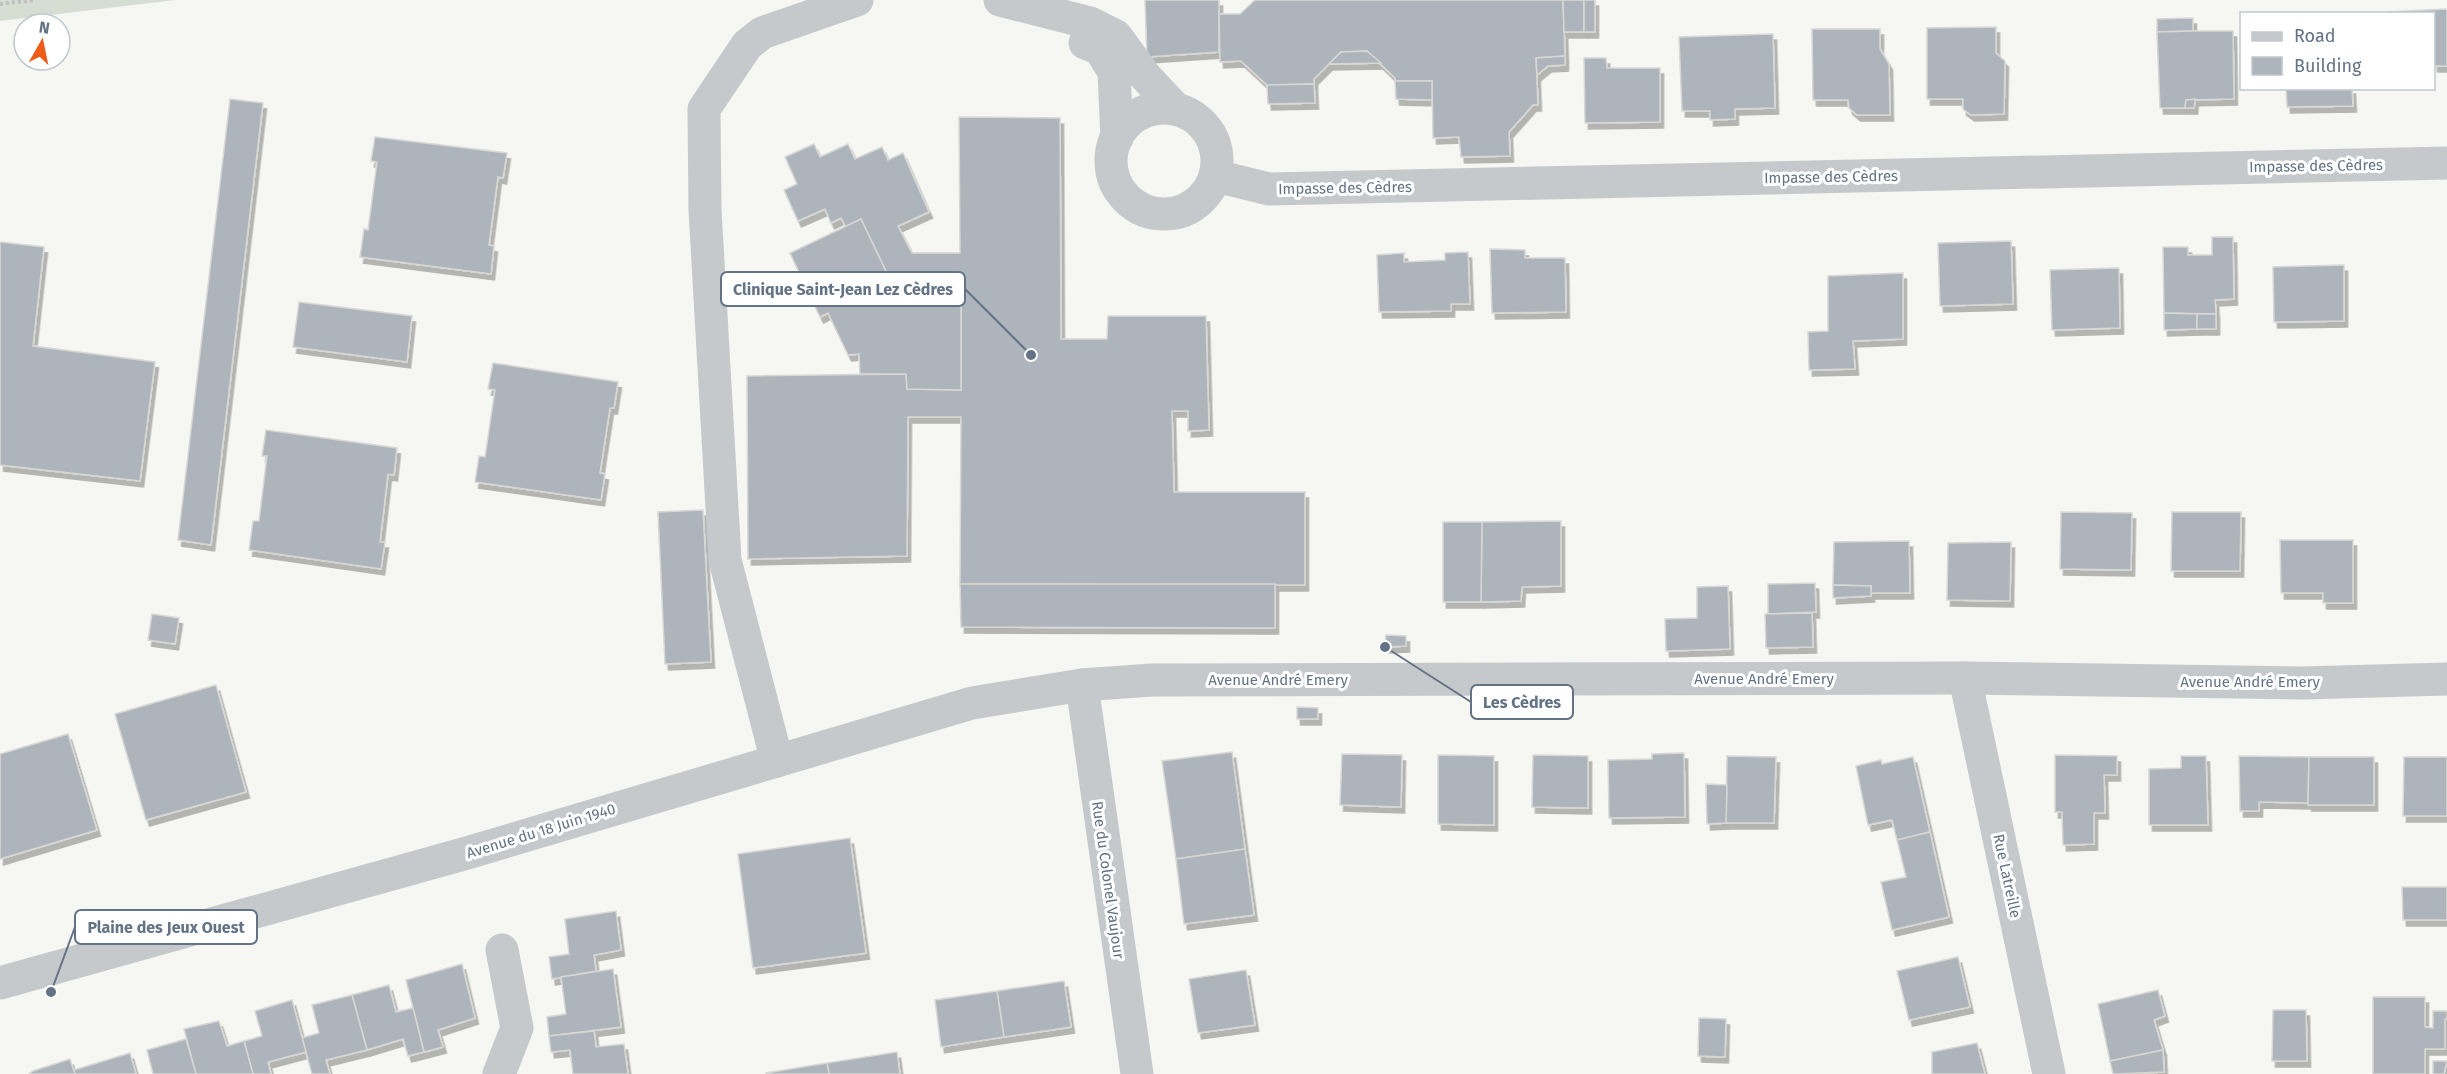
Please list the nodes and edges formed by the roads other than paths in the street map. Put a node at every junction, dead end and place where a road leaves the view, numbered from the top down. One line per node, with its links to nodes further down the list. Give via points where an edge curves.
1 (856, 0): 11 (street, via 762,33 747,45 704,108 705,210 725,560)
2 (991, 0): 5 (street, via 1029,26 1100,49 1114,72)
3 (1000, 0): 4 (street, via 1090,23 1116,36 1144,76)
4 (1176, 109): 5 (street, via 1142,113 1127,123); 7 (street, via 1205,127 1214,142)
5 (1117, 138): 7 (street, via 1111,154 1112,172 1129,202 1144,211 1162,214 1196,205)
6 (2447, 163): 7 (street, Impasse des Cèdres, via 1269,189)
7 (1216, 176)
8 (1965, 678): 9 (street, Avenue André Emery, via 2303,683); 10 (street, Avenue André Emery, via 1152,680); 16 (street, Rue Latreille)
9 (2447, 679)
10 (1082, 685): 11 (street, Avenue du 18 Juin 1940, via 972,703); 15 (street, Rue du Colonel Vaujour)
11 (777, 761): 13 (street, Avenue du 18 Juin 1940, via 467,854)
12 (502, 950): 14 (street, via 517,1028)
13 (0, 983)
14 (499, 1074)
15 (1137, 1074)
16 (2049, 1074)

